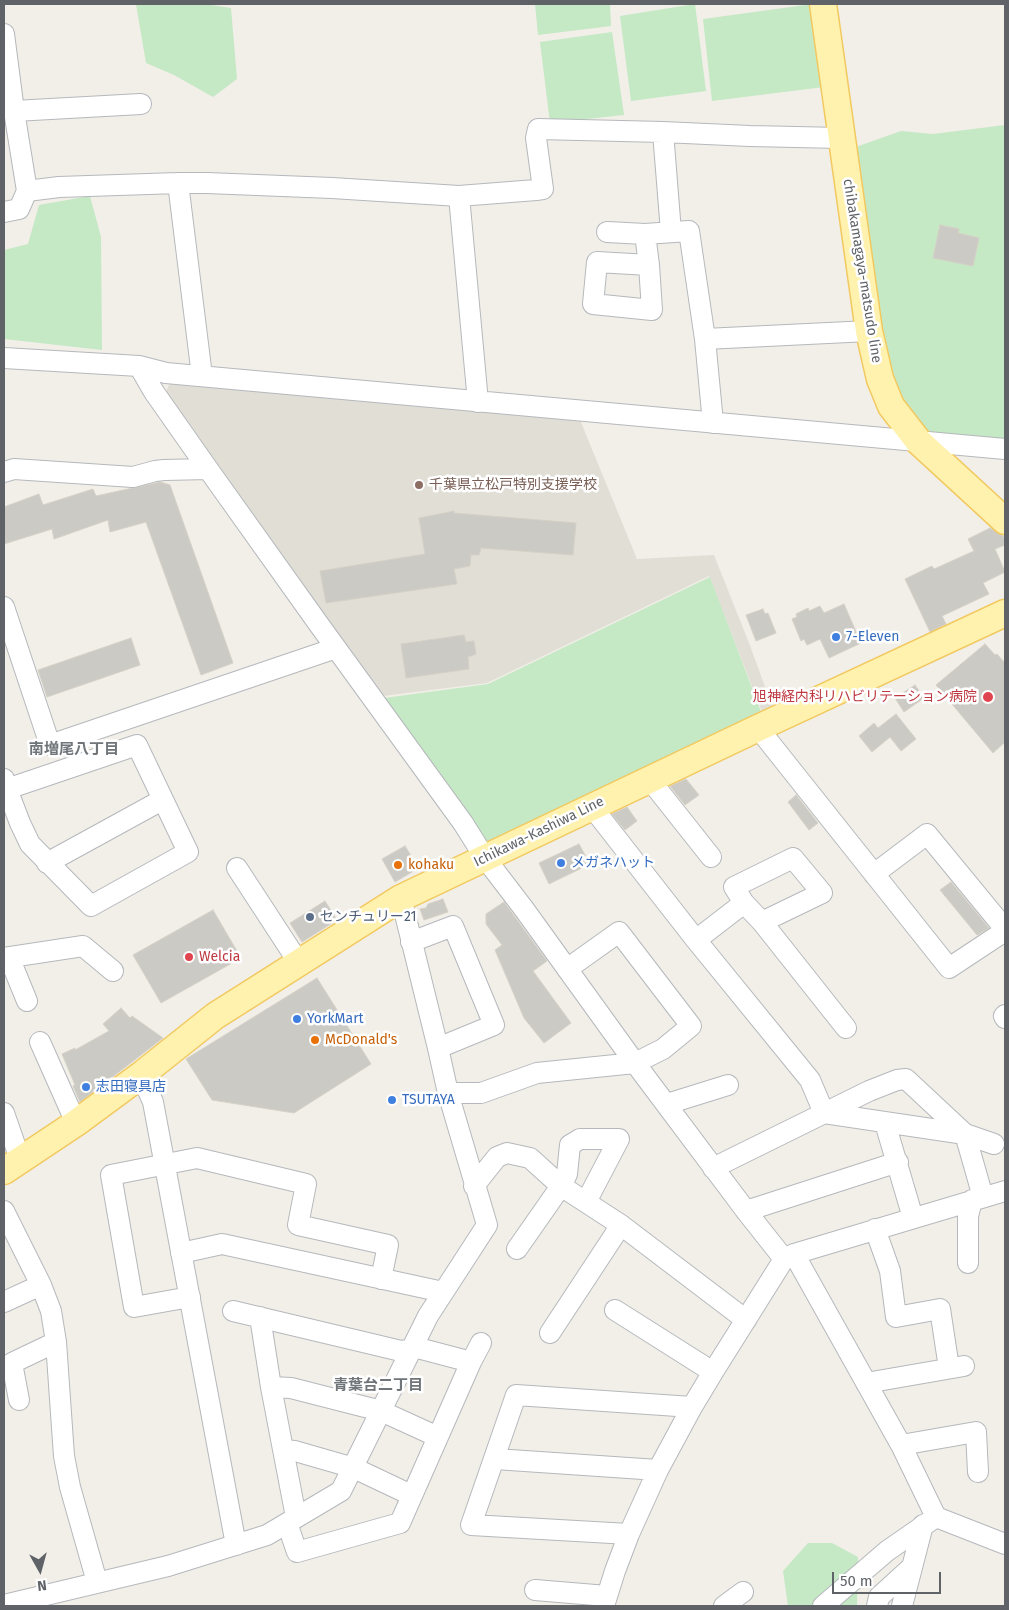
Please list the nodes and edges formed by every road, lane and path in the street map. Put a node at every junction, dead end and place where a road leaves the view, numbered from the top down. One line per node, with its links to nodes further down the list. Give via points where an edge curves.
1 (823, 4): 6 (main road, chibakamagaya-matsudo line)
2 (4, 34): 4 (street)
3 (141, 104): 4 (street)
4 (14, 111): 8 (street)
5 (663, 132): 6 (street); 9 (street, via 538,129 536,138 543,189); 12 (street)
6 (841, 138): 15 (main road, chibakamagaya-matsudo line)
7 (178, 183): 8 (street); 9 (street); 19 (street)
8 (27, 191): 10 (street, via 19,209)
9 (459, 196): 20 (street)
10 (4, 212)
11 (607, 232): 13 (street)
12 (671, 232): 13 (street); 16 (street, via 689,231)
13 (645, 234): 14 (street)
14 (649, 265)
15 (869, 331): 16 (street); 22 (main road, chibakamagaya-matsudo line, via 880,379 891,406)
16 (705, 339): 21 (street)
17 (4, 358): 18 (street)
18 (139, 366): 19 (street, via 166,373); 24 (street)
19 (202, 376): 20 (street)
20 (478, 402): 21 (street)
21 (712, 423): 22 (street)
22 (919, 442): 23 (street); 26 (main road, chibakamagaya-matsudo line)
23 (1005, 449)
24 (208, 469): 25 (street, via 164,470 133,477 14,469); 29 (street)
25 (4, 472)
26 (1005, 520)
27 (4, 608): 29 (street, via 50,745)
28 (1005, 613): 30 (main road, Ichikawa-Kashiwa Line)
29 (336, 648): 36 (street)
30 (758, 728): 31 (main road, Ichikawa-Kashiwa Line); 39 (street)
31 (650, 780): 34 (main road, Ichikawa-Kashiwa Line); 35 (street)
32 (5, 786): 33 (street, via 137,745); 37 (street, via 30,844)
33 (162, 800): 37 (street); 37 (street, via 188,852 99,902 91,906)
34 (592, 807): 36 (main road, Ichikawa-Kashiwa Line); 44 (street)
35 (711, 857)
36 (485, 858): 40 (main road, Ichikawa-Kashiwa Line); 48 (street)
37 (48, 863)
38 (237, 868): 47 (street)
39 (874, 874): 43 (street, via 950,968); 43 (street, via 927,834)
40 (401, 898): 45 (street); 47 (main road, Ichikawa-Kashiwa Line)
41 (744, 903): 42 (street); 42 (street, via 734,887 793,858 822,893); 44 (street)
42 (762, 922): 51 (street)
43 (1005, 930)
44 (696, 940): 60 (street, via 810,1080)
45 (411, 942): 53 (street); 53 (street, via 453,926 494,1025)
46 (6, 957): 49 (street, via 83,946); 50 (street)
47 (299, 963): 55 (main road, Ichikawa-Kashiwa Line, via 215,1016)
48 (567, 969): 54 (street); 54 (street, via 619,932 691,1026 663,1049)
49 (113, 972)
50 (27, 1001)
51 (846, 1028)
52 (40, 1042): 61 (street)
53 (438, 1048): 57 (street)
54 (635, 1063): 57 (street, via 537,1073 481,1093); 58 (street)
55 (140, 1075): 61 (main road, Ichikawa-Kashiwa Line); 66 (street, via 153,1102)
56 (728, 1084): 58 (street)
57 (448, 1093): 69 (street)
58 (667, 1104): 68 (street)
59 (4, 1113): 67 (street)
60 (824, 1113): 62 (street); 63 (street, via 869,1091 897,1080 906,1080); 68 (street)
61 (76, 1123): 67 (main road, Ichikawa-Kashiwa Line)
62 (885, 1123): 63 (street); 65 (street)
63 (965, 1134): 64 (street); 72 (street)
64 (994, 1144)
65 (898, 1162): 75 (street); 76 (street)
66 (165, 1164): 81 (street); 84 (street, via 197,1158 306,1184 298,1225 388,1245); 87 (street, via 111,1175 134,1306)
67 (12, 1165)
68 (713, 1168): 75 (street)
69 (474, 1186): 70 (street, via 496,1157 508,1153 530,1158); 86 (street, via 487,1225)
70 (562, 1186): 73 (street); 73 (street, via 567,1174 570,1145 580,1139 619,1139); 80 (street)
71 (1005, 1191): 72 (street)
72 (977, 1198): 76 (street); 83 (street, via 968,1216)
73 (586, 1202): 77 (street)
74 (4, 1211): 79 (street)
75 (746, 1211): 82 (street)
76 (913, 1218): 78 (street)
77 (621, 1224): 92 (street); 93 (street)
78 (875, 1229): 82 (street); 99 (street, via 890,1271 896,1317 940,1308 956,1367)
79 (9, 1236): 85 (street)
80 (518, 1249)
81 (181, 1253): 84 (street, via 222,1244); 87 (street)
82 (789, 1256): 92 (street); 99 (street)
83 (968, 1263)
84 (381, 1279): 86 (street)
85 (41, 1285): 88 (street); 94 (street, via 51,1311)
86 (442, 1292): 96 (street)
87 (190, 1297): 116 (street)
88 (4, 1302)
89 (615, 1310): 98 (street)
90 (234, 1311): 91 (street)
91 (260, 1317): 96 (street, via 401,1351); 100 (street)
92 (746, 1320): 98 (street)
93 (550, 1332)
94 (56, 1342): 101 (street, via 12,1363); 119 (street, via 64,1456)
95 (481, 1344): 97 (street)
96 (410, 1350): 97 (street, via 418,1348); 103 (street)
97 (470, 1362): 104 (street)
98 (713, 1372): 102 (street)
99 (866, 1383): 105 (street)
100 (271, 1387): 103 (street, via 291,1388); 106 (street)
101 (19, 1400)
102 (692, 1407): 107 (street, via 516,1395); 109 (street)
103 (381, 1411): 104 (street); 108 (street)
104 (438, 1437): 111 (street)
105 (901, 1445): 110 (street, via 976,1432); 113 (street)
106 (283, 1450): 108 (street); 112 (street)
107 (495, 1459): 109 (street); 114 (street, via 471,1525)
108 (354, 1468): 111 (street); 112 (street, via 341,1491)
109 (658, 1470): 114 (street)
110 (978, 1472)
111 (411, 1495): 112 (street, via 400,1523 297,1552)
112 (291, 1520): 116 (street, via 267,1535)
113 (929, 1521): 115 (street); 118 (street); 125 (street, via 887,1551)
114 (629, 1534): 122 (street)
115 (1000, 1541): 117 (street)
116 (236, 1545): 119 (street, via 168,1566)
117 (1005, 1561)
118 (912, 1567): 126 (street, via 879,1597); 127 (street)
119 (98, 1582): 123 (street)
120 (535, 1590): 122 (street)
121 (743, 1592): 124 (street)
122 (605, 1601)
123 (4, 1605)
124 (724, 1606)
125 (823, 1606)
126 (877, 1606)
127 (902, 1606)

